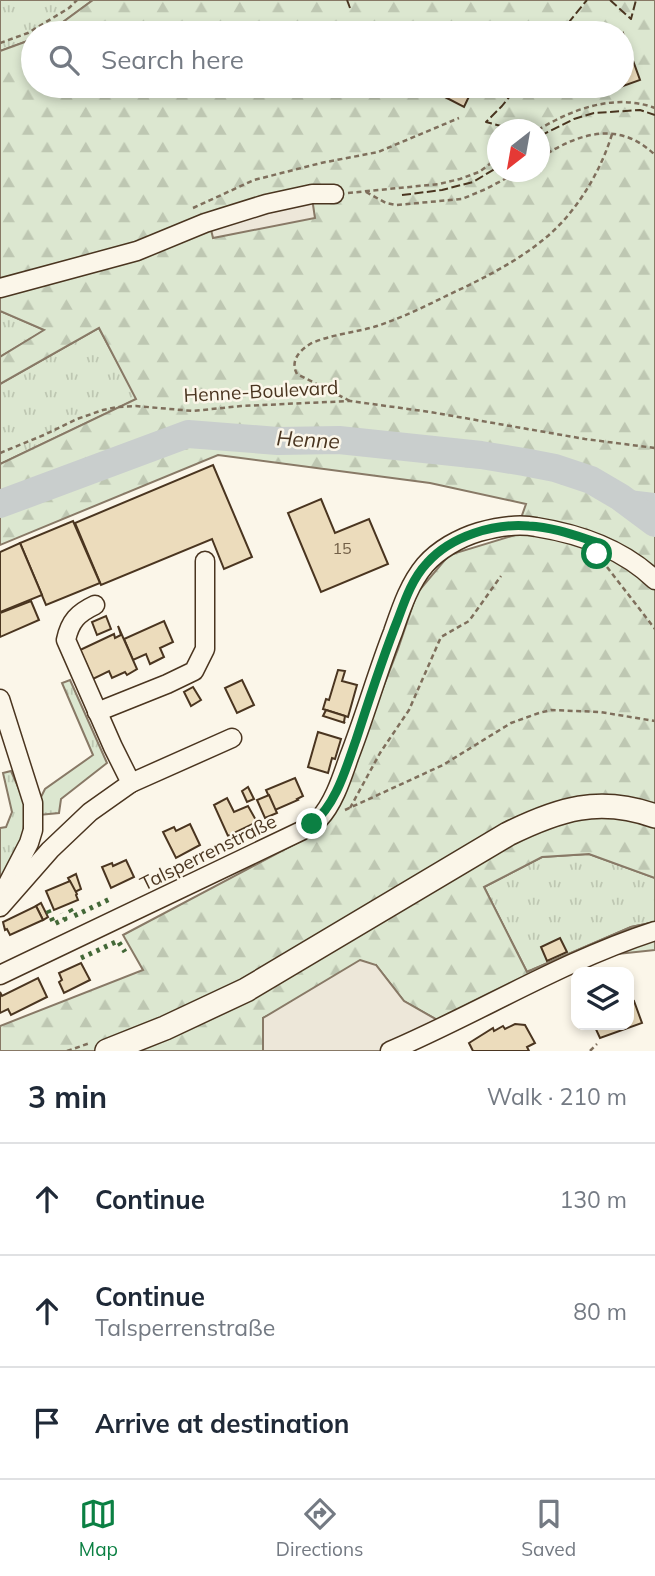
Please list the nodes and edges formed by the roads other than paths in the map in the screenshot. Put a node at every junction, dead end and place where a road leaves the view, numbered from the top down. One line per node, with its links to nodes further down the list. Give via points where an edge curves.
1 (334, 194): 2 (street, via 265,204 137,251)
2 (0, 288)
3 (205, 561): 7 (street, via 205,649 194,671)
4 (655, 580): 14 (street, Talsperrenstraße, via 626,556 596,542 540,527 521,525 480,532 450,545 427,563 402,607 345,770 318,819 302,831)
5 (95, 605): 7 (street, via 72,621 66,639)
6 (0, 699): 11 (street, via 33,803 33,821 29,843)
7 (97, 712): 9 (street)
8 (232, 738): 9 (street)
9 (131, 783): 12 (street, via 90,812)
10 (655, 816): 15 (main road, via 593,807 532,822 246,990)
11 (0, 899)
12 (0, 907)
13 (655, 931): 16 (street, via 613,945)
14 (0, 975)
15 (107, 1051)
16 (390, 1051)

